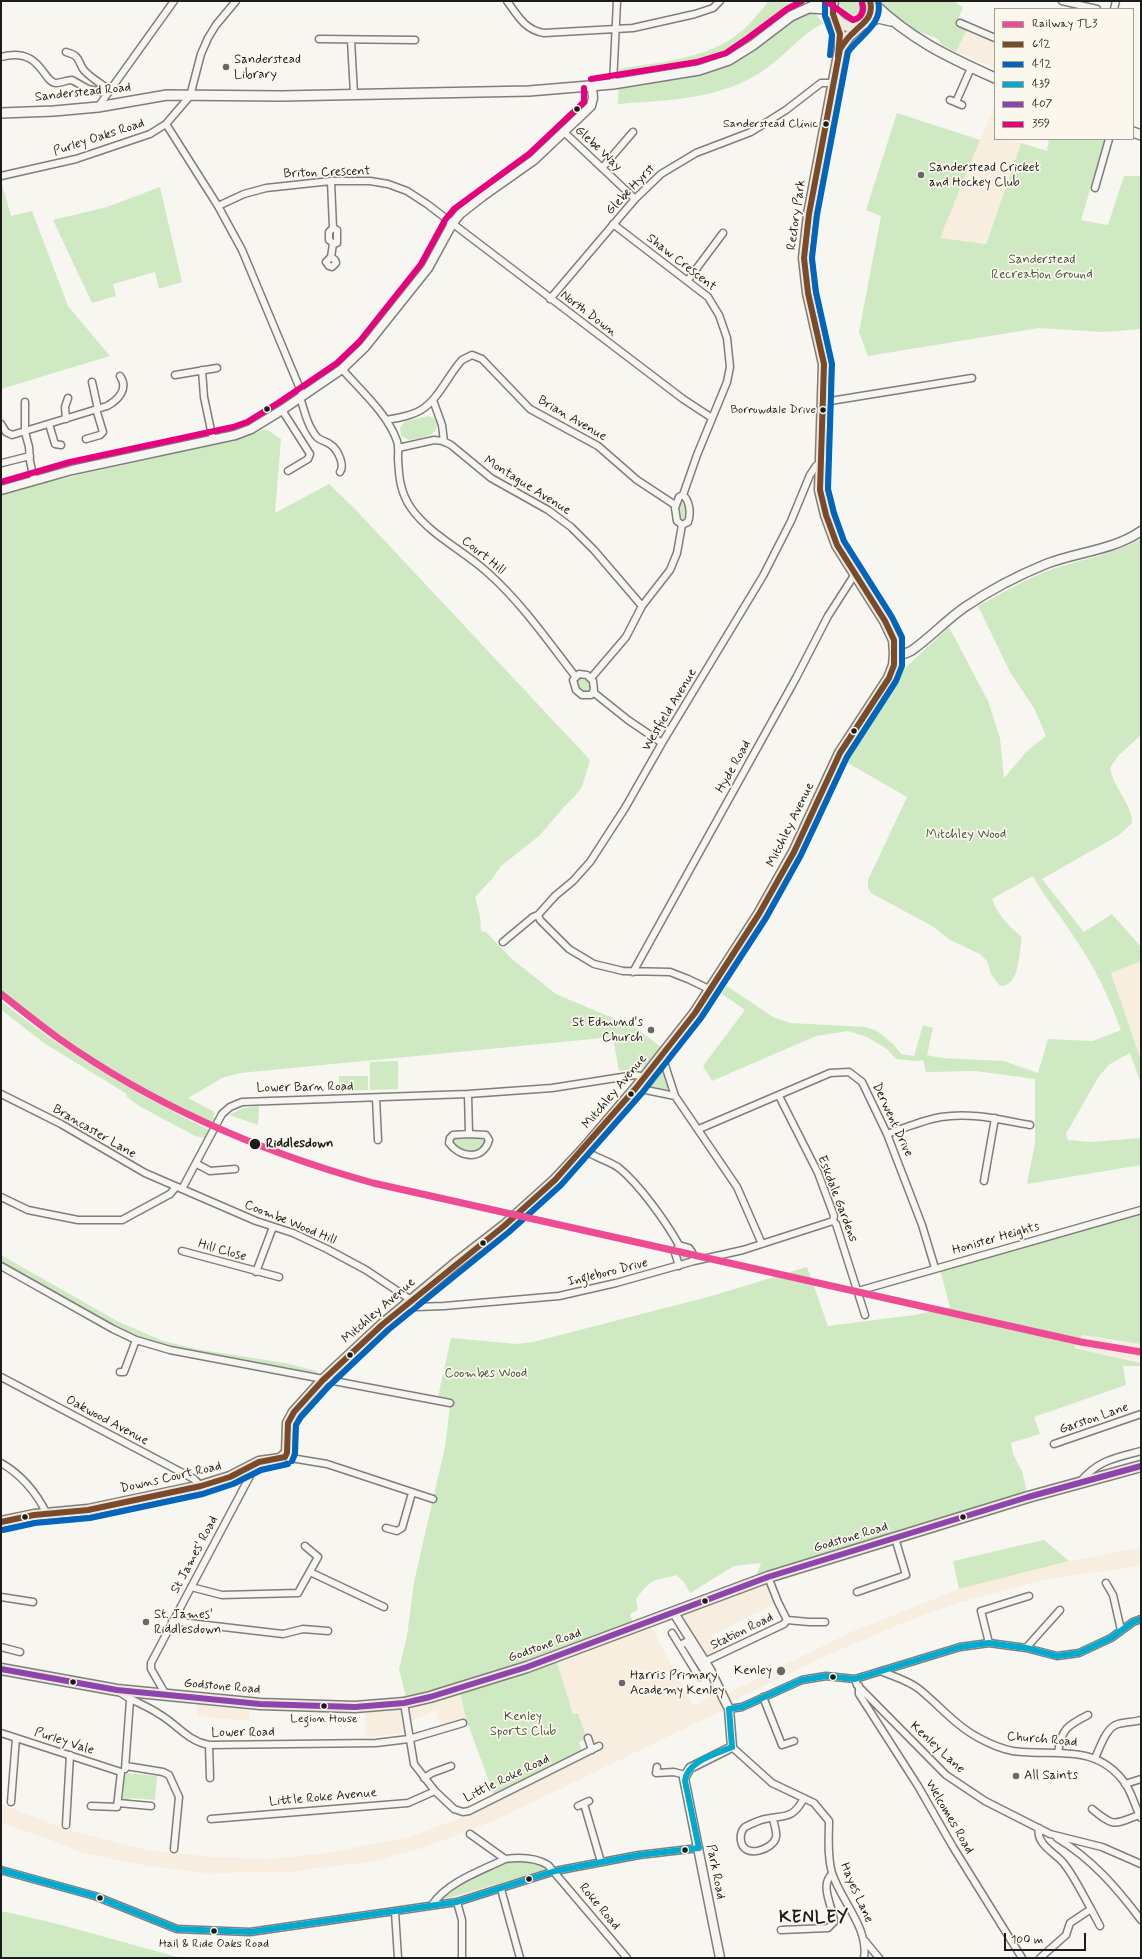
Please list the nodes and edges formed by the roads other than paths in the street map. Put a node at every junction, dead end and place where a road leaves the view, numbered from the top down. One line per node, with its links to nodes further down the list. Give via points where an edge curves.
1 (174, 1): 29 (street)
2 (236, 1): 31 (street, via 208,38)
3 (507, 1): 16 (street, via 521,21 534,31 544,33)
4 (617, 1): 16 (street)
5 (720, 1): 16 (street, via 713,8 695,14)
6 (824, 1): 10 (main road, Sanderstead Road)
7 (833, 1): 12 (main road, Rectory Park)
8 (870, 1): 13 (main road); 15 (main road, via 872,11)
9 (1062, 1): 11 (street)
10 (806, 8): 12 (main road, via 826,9); 27 (main road, Sanderstead Road, via 729,60 698,70)
11 (1093, 8)
12 (834, 16): 15 (main road, via 847,26 854,28); 21 (main road, Rectory Park, via 840,34)
13 (894, 23): 15 (main road, via 881,18); 24 (main road, via 932,49)
14 (960, 23): 17 (street)
15 (862, 25): 21 (main road, Rectory Park, via 849,36)
16 (616, 30): 27 (street)
17 (994, 38)
18 (319, 39): 19 (street)
19 (351, 40): 20 (street); 30 (street)
20 (416, 40)
21 (840, 49): 26 (main road, Rectory Park)
22 (66, 52): 29 (street, via 75,55 83,70)
23 (1, 57): 29 (street, via 29,57 51,81 56,83 72,80 88,89)
24 (971, 68): 25 (main road); 32 (street, via 953,101)
25 (994, 78)
26 (834, 83): 43 (street, Glebe Hyrst, via 821,83 747,135 680,161 655,178); 62 (main road, Rectory Park, via 809,214 804,258 808,293 824,364)
27 (613, 84): 28 (main road, Sanderstead Road)
28 (592, 87): 30 (main road, Sanderstead Road, via 529,91); 36 (street, via 591,106)
29 (108, 92): 33 (street)
30 (354, 94): 31 (main road, Sanderstead Road)
31 (190, 96): 33 (main road, Sanderstead Road, via 167,95); 35 (street, Purley Oaks Road)
32 (962, 106)
33 (98, 107): 34 (main road, Sanderstead Road)
34 (1, 112)
35 (166, 124): 40 (street, Purley Oaks Road, via 150,134 83,156); 44 (street)
36 (564, 132): 39 (street, Glebe Way); 45 (street, via 534,160 460,214)
37 (633, 132): 39 (street)
38 (1109, 140): 42 (street)
39 (602, 168): 43 (street, Glebe Way)
40 (1, 176)
41 (331, 181): 44 (street, Briton Crescent, via 261,189); 45 (street, Briton Crescent, via 378,182 401,188); 48 (street, via 333,228 338,231 337,243 332,244)
42 (1095, 188)
43 (635, 199): 46 (street, Glebe Hyrst)
44 (218, 206): 58 (street, via 249,263)
45 (452, 224): 50 (street, North Down); 52 (street, via 428,268 407,296 365,347)
46 (613, 224): 49 (street, Shaw Crescent); 50 (street, Glebe Hyrst)
47 (722, 234): 49 (street)
48 (331, 257)
49 (688, 280): 65 (street, Shaw Crescent, via 712,302 728,341 728,377)
50 (550, 299): 65 (street, North Down, via 682,399)
51 (217, 368): 53 (street)
52 (342, 368): 58 (street); 67 (street, Court Hill)
53 (202, 370): 54 (street); 72 (street, via 204,397)
54 (175, 375)
55 (120, 376): 63 (street, via 124,384 122,393 112,403)
56 (972, 378): 62 (street)
57 (92, 382): 63 (street)
58 (302, 397): 64 (street); 80 (street, via 310,428 318,439 332,445 342,462)
59 (68, 398): 66 (street, via 65,408)
60 (433, 400): 67 (street, via 417,412); 73 (street, via 442,425); 84 (street, Brian Avenue, via 464,359 470,355 479,357 533,411 598,446 643,484)
61 (25, 402): 70 (street)
62 (824, 402): 78 (main road, Rectory Park)
63 (97, 409): 66 (street); 71 (street, via 103,432)
64 (282, 410): 72 (street, via 246,431); 79 (street, via 310,454 308,459)
65 (712, 418): 83 (street, Shaw Crescent)
66 (66, 419): 69 (street)
67 (386, 420): 75 (street, Court Hill)
68 (1, 424): 70 (street, via 8,434)
69 (49, 424): 70 (street); 74 (street, via 55,444)
70 (25, 432): 76 (street)
71 (86, 439)
72 (213, 440): 81 (street)
73 (444, 442): 75 (street, via 431,440); 88 (street, Montague Avenue, via 491,478 566,523 594,550)
74 (61, 445)
75 (398, 448): 90 (street, Court Hill, via 400,485 411,509 503,587)
76 (30, 456): 77 (street); 81 (street)
77 (2, 463)
78 (820, 463): 87 (main road, Rectory Park, via 820,490 826,515 837,545); 93 (street, Westfield Avenue, via 810,475 791,521 763,576)
79 (288, 471)
80 (340, 472)
81 (34, 480): 82 (street)
82 (1, 490)
83 (683, 495): 84 (street, via 679,497); 85 (street, via 687,498 690,514 688,522)
84 (675, 506): 85 (street, via 677,521)
85 (682, 525): 88 (street, via 672,565)
86 (1141, 531): 89 (street, via 1112,545 1047,564 1013,579 965,607 911,651 904,654)
87 (856, 574): 89 (main road, Rectory Park, via 885,621 894,640); 96 (street, Hyde Road, via 828,616)
88 (642, 606): 91 (street, via 626,637)
89 (895, 653): 97 (main road, Mitchley Avenue, via 889,678 840,753 794,852)
90 (575, 676): 91 (street, via 582,674); 92 (street, Court Hill, via 573,684 578,693 586,696)
91 (591, 678): 92 (street, via 595,686)
92 (593, 692): 93 (street)
93 (662, 743): 94 (street, Westfield Avenue, via 590,862)
94 (538, 915): 95 (street, Westfield Avenue); 96 (street, via 549,930 580,956 609,969)
95 (503, 942)
96 (633, 972): 97 (street, via 670,972)
97 (711, 990): 98 (main road, Mitchley Avenue)
98 (662, 1056): 99 (main road, Mitchley Avenue); 103 (street)
99 (645, 1077): 100 (main road, Mitchley Avenue); 102 (street, Lower Barn Road, via 635,1075 552,1088)
100 (636, 1088): 103 (street); 112 (main road, Mitchley Avenue)
101 (1, 1094): 116 (street, Brancaster Lane, via 54,1120 129,1165)
102 (468, 1094): 105 (street, Lower Barn Road); 109 (street)
103 (675, 1096): 108 (street)
104 (779, 1096): 108 (street, Derwent Drive); 110 (street, Derwent Drive, via 830,1073 849,1072 862,1082); 119 (street, Eskdale Gardens, via 818,1173 834,1216)
105 (376, 1098): 111 (street); 113 (street, Lower Barn Road, via 242,1102 222,1114)
106 (995, 1118): 107 (street); 110 (street, via 940,1117); 115 (street)
107 (1030, 1126)
108 (699, 1129): 121 (street, via 737,1187)
109 (469, 1134): 109 (street, via 486,1135 489,1140 487,1145 481,1151 466,1155 456,1151 449,1143 453,1135)
110 (887, 1134): 127 (street, Derwent Drive, via 922,1225)
111 (378, 1140)
112 (584, 1149): 122 (street, via 620,1168 660,1215); 131 (main road, Mitchley Avenue, via 518,1214)
113 (197, 1164): 114 (street, via 210,1171); 116 (street, Lower Barn Road)
114 (235, 1169)
115 (984, 1181)
116 (179, 1188): 117 (street, via 122,1220 78,1220 28,1210); 120 (street, Coombe Wood Hill)
117 (1, 1197)
118 (1141, 1210): 127 (street, Honister Heights)
119 (833, 1221): 121 (street, Ingleboro Drive); 130 (street, Eskdale Gardens)
120 (273, 1227): 128 (street, Hill Close); 131 (street, Coombe Wood Hill, via 327,1249 366,1270)
121 (762, 1244): 124 (street, Ingleboro Drive)
122 (679, 1245): 124 (street, via 689,1248); 126 (street, via 675,1253)
123 (182, 1251): 128 (street, Hill Close)
124 (694, 1261): 126 (street, Ingleboro Drive)
125 (1, 1266): 133 (street)
126 (679, 1266): 131 (street, Ingleboro Drive, via 559,1296 416,1308)
127 (935, 1268): 130 (street, Honister Heights)
128 (256, 1272): 129 (street, Hill Close)
129 (279, 1277)
130 (858, 1291): 132 (street, Eskdale Gardens)
131 (408, 1303): 136 (main road, Mitchley Avenue)
132 (865, 1315)
133 (136, 1340): 134 (street); 136 (street, via 170,1350)
134 (124, 1372)
135 (1, 1377): 146 (street, Oakwood Avenue, via 194,1479)
136 (322, 1380): 137 (street); 141 (main road, Mitchley Avenue, via 294,1412 288,1423 287,1453)
137 (450, 1403)
138 (1141, 1414): 139 (street, Garston Lane)
139 (1054, 1444)
140 (1141, 1451): 145 (street, via 1099,1465 1090,1470)
141 (284, 1457): 144 (main road, Downs Court Road, via 259,1462); 147 (street, Downs Court Road, via 327,1464)
142 (1, 1463): 149 (street, via 13,1470 31,1487)
143 (1141, 1466): 145 (main road, Godstone Road)
144 (249, 1467): 146 (main road, Downs Court Road, via 230,1477); 157 (street, St James' Road, via 250,1476)
145 (1079, 1483): 152 (main road, Godstone Road)
146 (201, 1486): 149 (main road, Downs Court Road, via 88,1510)
147 (412, 1493): 148 (street, Downs Court Road); 151 (street, via 402,1528 397,1531)
148 (433, 1499)
149 (46, 1514): 150 (main road, Downs Court Road)
150 (1, 1522)
151 (386, 1528)
152 (895, 1538): 155 (main road, Godstone Road); 158 (street, via 906,1575)
153 (305, 1546): 154 (street, via 318,1557)
154 (310, 1572): 157 (street, via 298,1593 222,1595); 162 (street)
155 (768, 1577): 164 (main road, Godstone Road); 166 (street, Station Road)
156 (1106, 1583): 169 (street, via 1113,1595)
157 (191, 1587): 167 (street, St James' Road)
158 (856, 1592)
159 (1029, 1596): 172 (street, via 981,1611)
160 (1, 1597): 161 (street)
161 (33, 1602)
162 (384, 1606)
163 (1060, 1610): 175 (street)
164 (674, 1613): 177 (street); 188 (main road, Godstone Road, via 527,1667)
165 (1141, 1619): 169 (street)
166 (787, 1620): 168 (street); 177 (street, Station Road, via 784,1624)
167 (172, 1621): 170 (street, via 283,1634 303,1629); 185 (street, St James' Road, via 151,1662 151,1669)
168 (825, 1622)
169 (1121, 1630): 175 (street, via 1098,1645 1079,1653 1057,1656)
170 (328, 1631)
171 (672, 1633): 173 (street)
172 (989, 1644): 175 (street); 180 (street, via 941,1652)
173 (680, 1645): 179 (street, via 686,1642 705,1672); 181 (street)
174 (1, 1647): 176 (street)
175 (1026, 1648)
176 (20, 1652)
177 (706, 1661): 179 (street)
178 (1, 1669): 184 (main road, Godstone Road)
179 (710, 1670): 189 (street)
180 (883, 1672): 182 (street); 202 (street, Church Road, via 918,1688 947,1715 979,1738 1004,1749)
181 (699, 1677)
182 (856, 1679): 183 (street, Kenley Lane); 186 (street, via 816,1676)
183 (859, 1686): 226 (street, Kenley Lane, via 946,1775 984,1801); 253 (street, Welcomes Road, via 859,1694)
184 (117, 1690): 185 (main road, Godstone Road); 187 (street, Lower Road)
185 (166, 1695): 188 (main road, Godstone Road, via 260,1704 347,1707)
186 (763, 1696): 189 (street); 197 (street, via 782,1745)
187 (130, 1700): 198 (street, Lower Road, via 161,1714 188,1737); 205 (street)
188 (404, 1703): 195 (street, Little Roke Road)
189 (729, 1709): 200 (street)
190 (1088, 1715): 202 (street, via 1073,1722 1064,1731)
191 (1141, 1720): 204 (street, via 1113,1727)
192 (463, 1723): 195 (street, Lower Road)
193 (1, 1733): 194 (street, Purley Vale)
194 (16, 1738): 203 (street, Purley Vale); 216 (street)
195 (409, 1738): 198 (street, Lower Road, via 376,1743); 211 (street, Little Roke Road, via 414,1764)
196 (588, 1738): 201 (street)
197 (794, 1740)
198 (209, 1745): 210 (street)
199 (599, 1746): 201 (street, Little Roke Road)
200 (732, 1747): 209 (street, via 690,1768); 215 (street, Hayes Lane, via 772,1783)
201 (592, 1750): 214 (street, Little Roke Road, via 469,1812 454,1809)
202 (1058, 1753): 204 (street, Church Road)
203 (70, 1755): 207 (street, Purley Vale); 225 (street)
204 (1095, 1758): 213 (street, Church Road, via 1116,1772)
205 (126, 1766): 207 (street); 230 (street, via 163,1772 174,1784 179,1797)
206 (451, 1766): 211 (street)
207 (121, 1772): 217 (street)
208 (656, 1773): 209 (street, via 674,1772)
209 (685, 1775): 229 (street, Park Road, via 684,1781)
210 (210, 1778)
211 (424, 1778): 214 (street, Little Roke Road)
212 (1141, 1779): 213 (street)
213 (1125, 1784): 222 (street, Church Road)
214 (435, 1791): 223 (street, Little Roke Avenue, via 408,1803)
215 (804, 1798): 224 (street, via 795,1812); 236 (street, Hayes Lane, via 814,1803 829,1821 828,1856)
216 (11, 1802)
217 (118, 1803): 219 (street, via 117,1807); 220 (street)
218 (584, 1804): 232 (street)
219 (91, 1806)
220 (151, 1806)
221 (1092, 1809): 222 (street, via 1108,1822 1116,1824)
222 (1140, 1817)
223 (211, 1819)
224 (772, 1819): 224 (street, via 745,1826 740,1836 742,1847 746,1851 752,1852 771,1846 777,1837)
225 (66, 1826)
226 (1040, 1828): 228 (street, Kenley Lane); 240 (street, via 1039,1837 1050,1852 1065,1864)
227 (470, 1834): 231 (street)
228 (1050, 1834): 233 (street, Kenley Lane, via 1102,1847); 242 (street, via 1072,1848 1109,1880)
229 (699, 1848): 232 (street); 250 (street, Park Road)
230 (174, 1849)
231 (505, 1859): 235 (street, Roke Road, via 517,1857 540,1860); 239 (street, via 463,1880 437,1897)
232 (601, 1862): 235 (street)
233 (1141, 1864)
234 (1, 1870): 241 (street, via 95,1896 177,1929 250,1932)
235 (555, 1871): 237 (street); 249 (street, Roke Road)
236 (832, 1874): 244 (street, via 825,1886 834,1922 828,1928); 245 (street, Hayes Lane)
237 (501, 1889): 238 (street); 248 (street)
238 (457, 1902): 239 (street); 247 (street, via 462,1920)
239 (432, 1905): 241 (street)
240 (1091, 1909): 243 (street); 254 (street, via 1070,1923 1066,1935)
241 (395, 1912): 246 (street)
242 (1141, 1920)
243 (1100, 1926)
244 (781, 1930)
245 (865, 1941): 251 (street, Hayes Lane); 252 (street)
246 (398, 1958)
247 (462, 1958)
248 (520, 1958)
249 (627, 1958)
250 (720, 1958)
251 (864, 1958)
252 (879, 1958)
253 (1022, 1958)
254 (1040, 1958)

